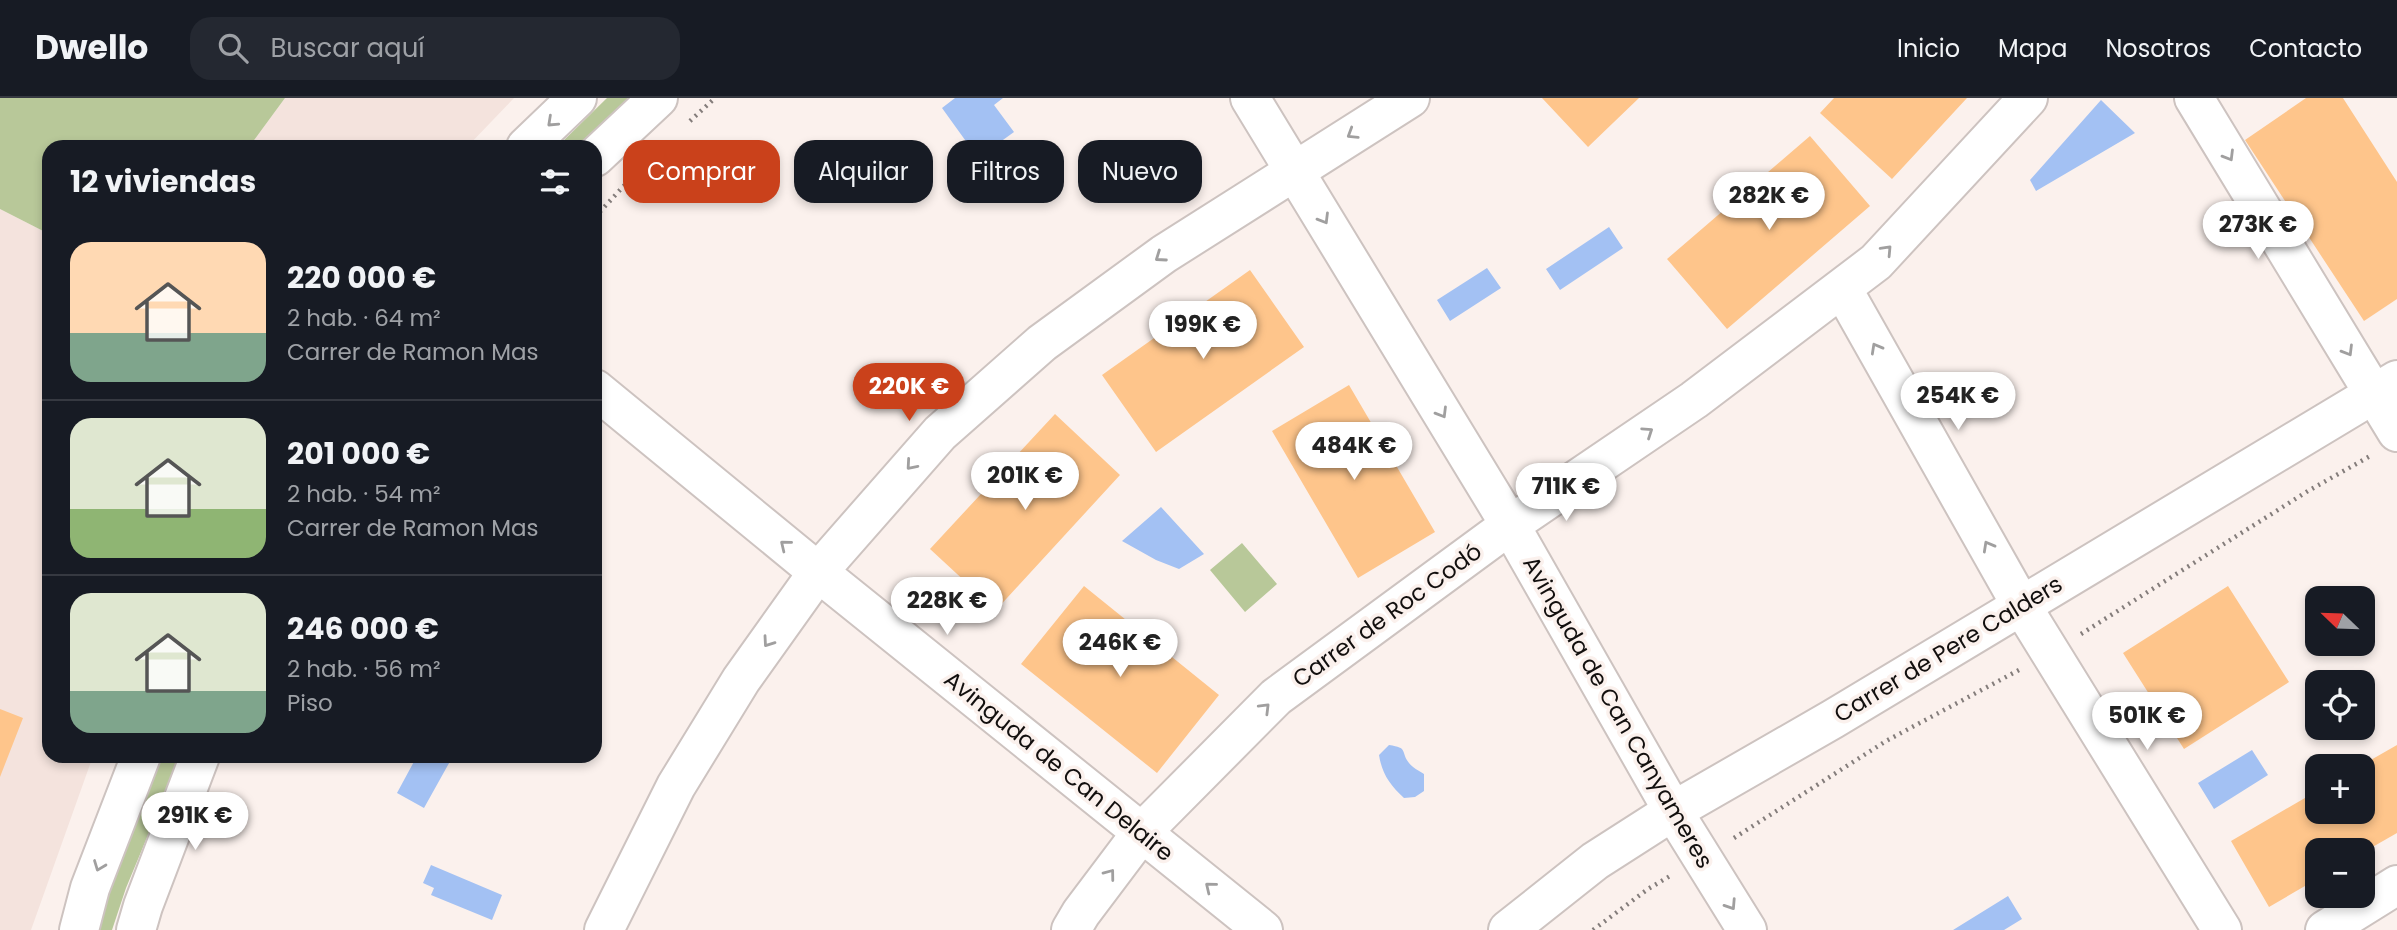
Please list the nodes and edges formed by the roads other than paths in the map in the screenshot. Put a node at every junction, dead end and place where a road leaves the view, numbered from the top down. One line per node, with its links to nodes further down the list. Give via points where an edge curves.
1 (578, 98): 7 (street, one-way to 7)
2 (658, 98): 8 (street)
3 (1250, 98): 9 (street, Avinguda de Can Canyameres)
4 (1410, 98): 9 (street, one-way to 9)
5 (2028, 98): 10 (street, Carrer de Roc Codó, one-way to 5, via 1875,262)
6 (2194, 98): 11 (street, one-way to 11)
7 (533, 140)
8 (602, 151)
9 (1294, 170): 14 (street, Avinguda de Can Canyameres, one-way to 14); 15 (street, one-way to 15, via 1164,254 1042,343 940,433)
10 (1842, 288): 14 (street, Carrer de Roc Codó, one-way to 10, via 1694,400); 16 (street, one-way to 10)
11 (2385, 387): 13 (street); 16 (street, Carrer de Pere Calders)
12 (602, 395): 15 (street, Avinguda de Can Delaire, one-way to 12)
13 (2386, 443)
14 (1510, 525): 19 (street, Avinguda de Can Canyameres); 20 (street, Carrer de Roc Codó, one-way to 14, via 1276,697)
15 (818, 572): 20 (street, Avinguda de Can Delaire); 24 (street, one-way to 24, via 741,680 676,786)
16 (2021, 605): 19 (street, Carrer de Pere Calders); 29 (street)
17 (138, 763): 22 (street, one-way to 22, via 90,888)
18 (197, 763): 23 (street)
19 (1673, 811): 27 (street, Carrer de Pere Calders, via 1595,861); 28 (street, Avinguda de Can Canyameres, one-way to 28)
20 (1142, 832): 25 (street, Carrer de Roc Codó, one-way to 20); 26 (street, Avinguda de Can Delaire, one-way to 20)
21 (2397, 885): 30 (street)
22 (79, 930)
23 (136, 930)
24 (604, 930)
25 (1071, 930)
26 (1264, 930)
27 (1508, 930)
28 (1747, 930)
29 (2222, 930)
30 (2325, 930)

